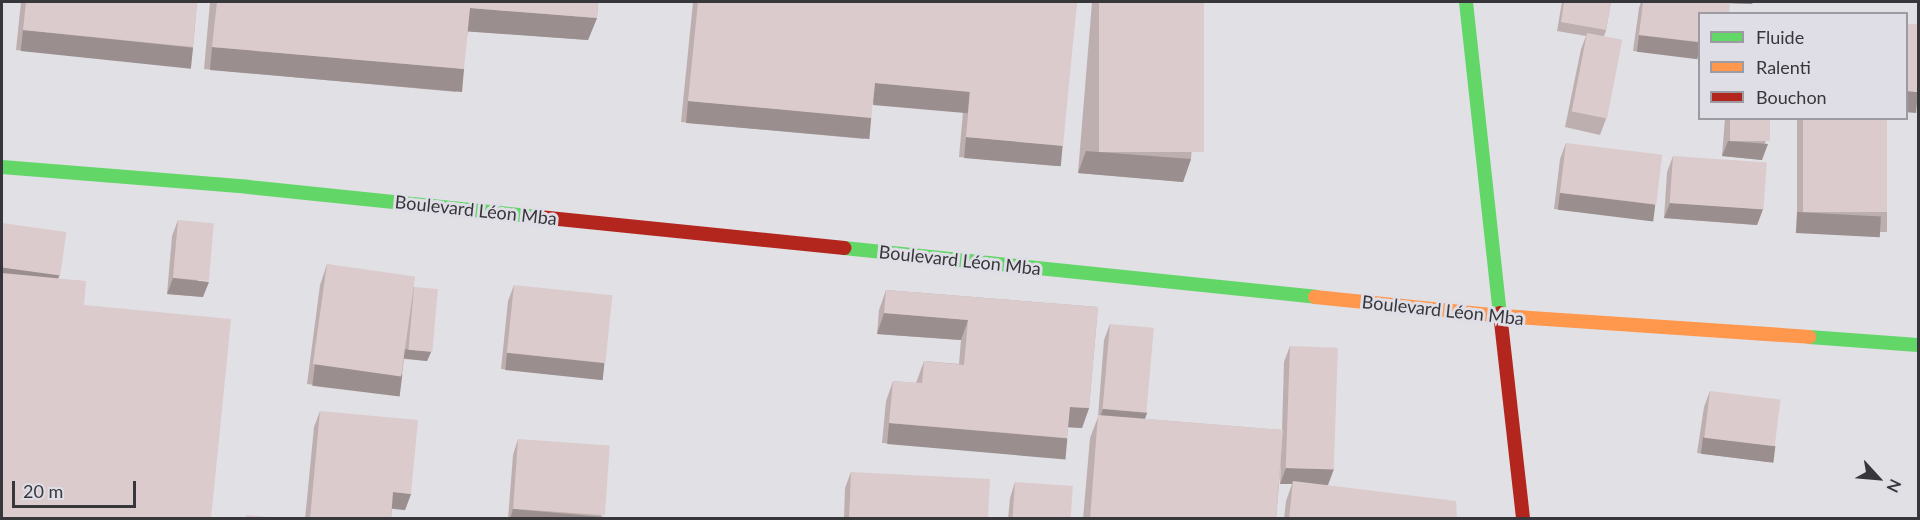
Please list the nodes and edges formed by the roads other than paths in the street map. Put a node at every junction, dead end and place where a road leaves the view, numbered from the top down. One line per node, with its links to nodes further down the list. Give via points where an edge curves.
1 (1466, 2): 3 (street)
2 (2, 167): 3 (street, Boulevard Léon Mba, via 248,187)
3 (1503, 316): 4 (street, Boulevard Léon Mba); 5 (street)
4 (1918, 345)
5 (1523, 519)

